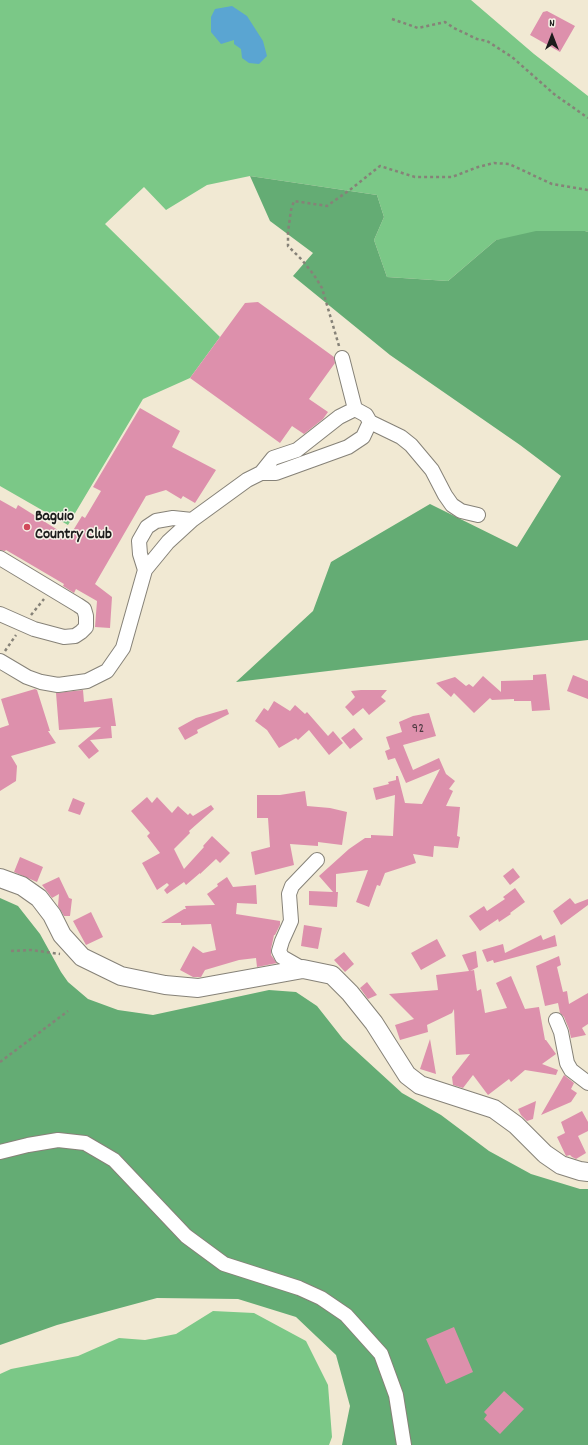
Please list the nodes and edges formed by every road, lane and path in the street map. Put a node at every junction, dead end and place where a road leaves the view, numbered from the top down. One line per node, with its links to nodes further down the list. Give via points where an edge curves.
1 (392, 19): 2 (path, via 418,28 445,22 477,39 487,41 512,57 554,94)
2 (588, 118)
3 (588, 190): 4 (path, via 552,184 509,164 494,163 452,177 415,177 380,166 327,206 294,200 288,246 322,288)
4 (342, 358): 5 (street)
5 (355, 409): 6 (street, via 366,415); 7 (street, via 334,421 297,450 273,458)
6 (370, 422): 7 (street, via 363,437 348,447 276,473); 8 (street, via 401,437 411,445 432,470 452,505 461,511)
7 (261, 473): 9 (street, via 247,480)
8 (478, 515)
9 (192, 520): 11 (street, via 168,542); 11 (street, via 173,518 156,521 146,527 139,541)
10 (0, 558): 12 (street, via 84,609 86,627 74,636 64,637)
11 (145, 570): 13 (street, via 123,648 107,671 87,681 58,685 27,677)
12 (0, 614)
13 (0, 661)
14 (318, 860): 18 (street, via 292,886 289,894 291,921 279,951 282,957)
15 (0, 878): 17 (main road, via 22,886 39,898 52,915 62,935)
16 (11, 951): 17 (path, via 31,950)
17 (82, 957): 18 (main road, via 121,976 198,988)
18 (303, 969): 24 (main road, via 332,975 374,1022 407,1075 420,1085 494,1109 516,1125 545,1154 562,1165)
19 (68, 1010): 21 (path)
20 (556, 1020): 22 (street, via 567,1063 571,1070)
21 (0, 1062)
22 (588, 1083)
23 (0, 1152): 25 (street, via 58,1140 85,1143 114,1160 186,1236 224,1264 299,1288 321,1298 346,1315 381,1354 396,1395)
24 (588, 1172)
25 (404, 1445)

